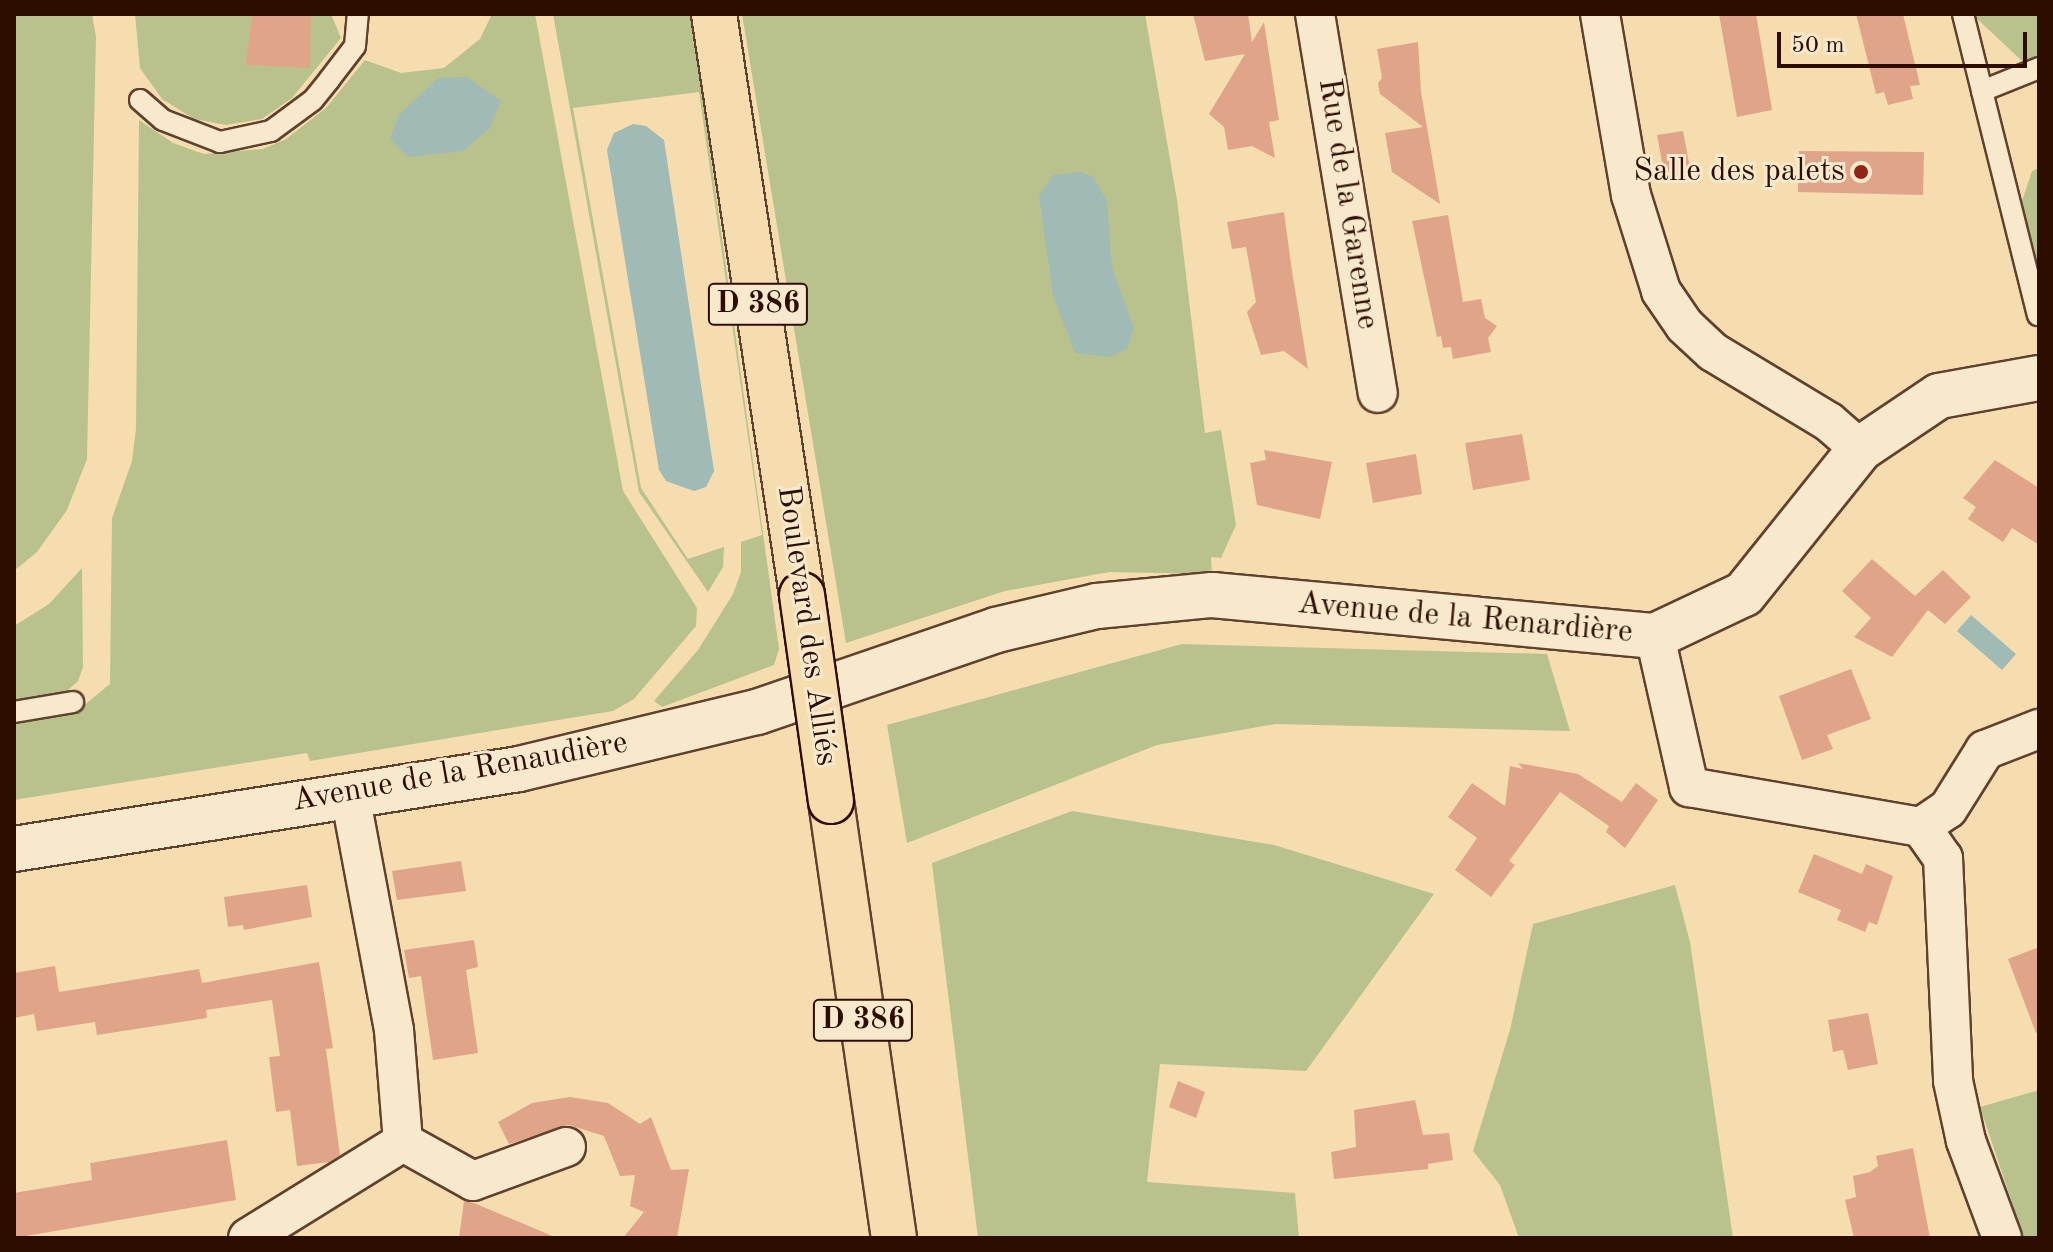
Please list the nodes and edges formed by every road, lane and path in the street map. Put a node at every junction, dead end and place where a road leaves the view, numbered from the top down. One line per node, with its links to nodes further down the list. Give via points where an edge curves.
1 (358, 14): 8 (lane, via 355,46 313,100 271,131 220,142 163,120)
2 (714, 14): 24 (main road, Boulevard des Alliés / D 386, bridge)
3 (1315, 14): 11 (street, Rue de la Garenne)
4 (1600, 14): 12 (street, via 1631,195 1661,291 1685,326 1713,352 1829,422)
5 (1963, 14): 7 (lane)
6 (2039, 68): 7 (lane)
7 (1982, 91): 9 (lane)
8 (140, 100)
9 (2038, 315)
10 (2039, 378): 12 (street, Avenue de la Renardière, via 1939,396)
11 (1378, 393)
12 (1860, 449): 13 (street, Avenue de la Renardière, via 1744,594)
13 (1655, 636): 14 (street, Avenue de la Renardière, via 1212,595 1097,606 996,630); 19 (street, via 1689,787)
14 (898, 662): 18 (street, Avenue de la Renaudière, via 757,712 651,739 519,769)
15 (73, 702): 16 (lane)
16 (14, 712)
17 (2039, 729): 19 (street, via 1985,750 1948,809)
18 (350, 796): 20 (street, Avenue de la Renaudière); 21 (street, via 394,1030)
19 (1921, 827): 25 (street, via 1943,858 1953,1081 1966,1141)
20 (14, 849)
21 (403, 1142): 22 (street, via 473,1181); 23 (street)
22 (566, 1147)
23 (248, 1238)
24 (894, 1238)
25 (2002, 1238)

